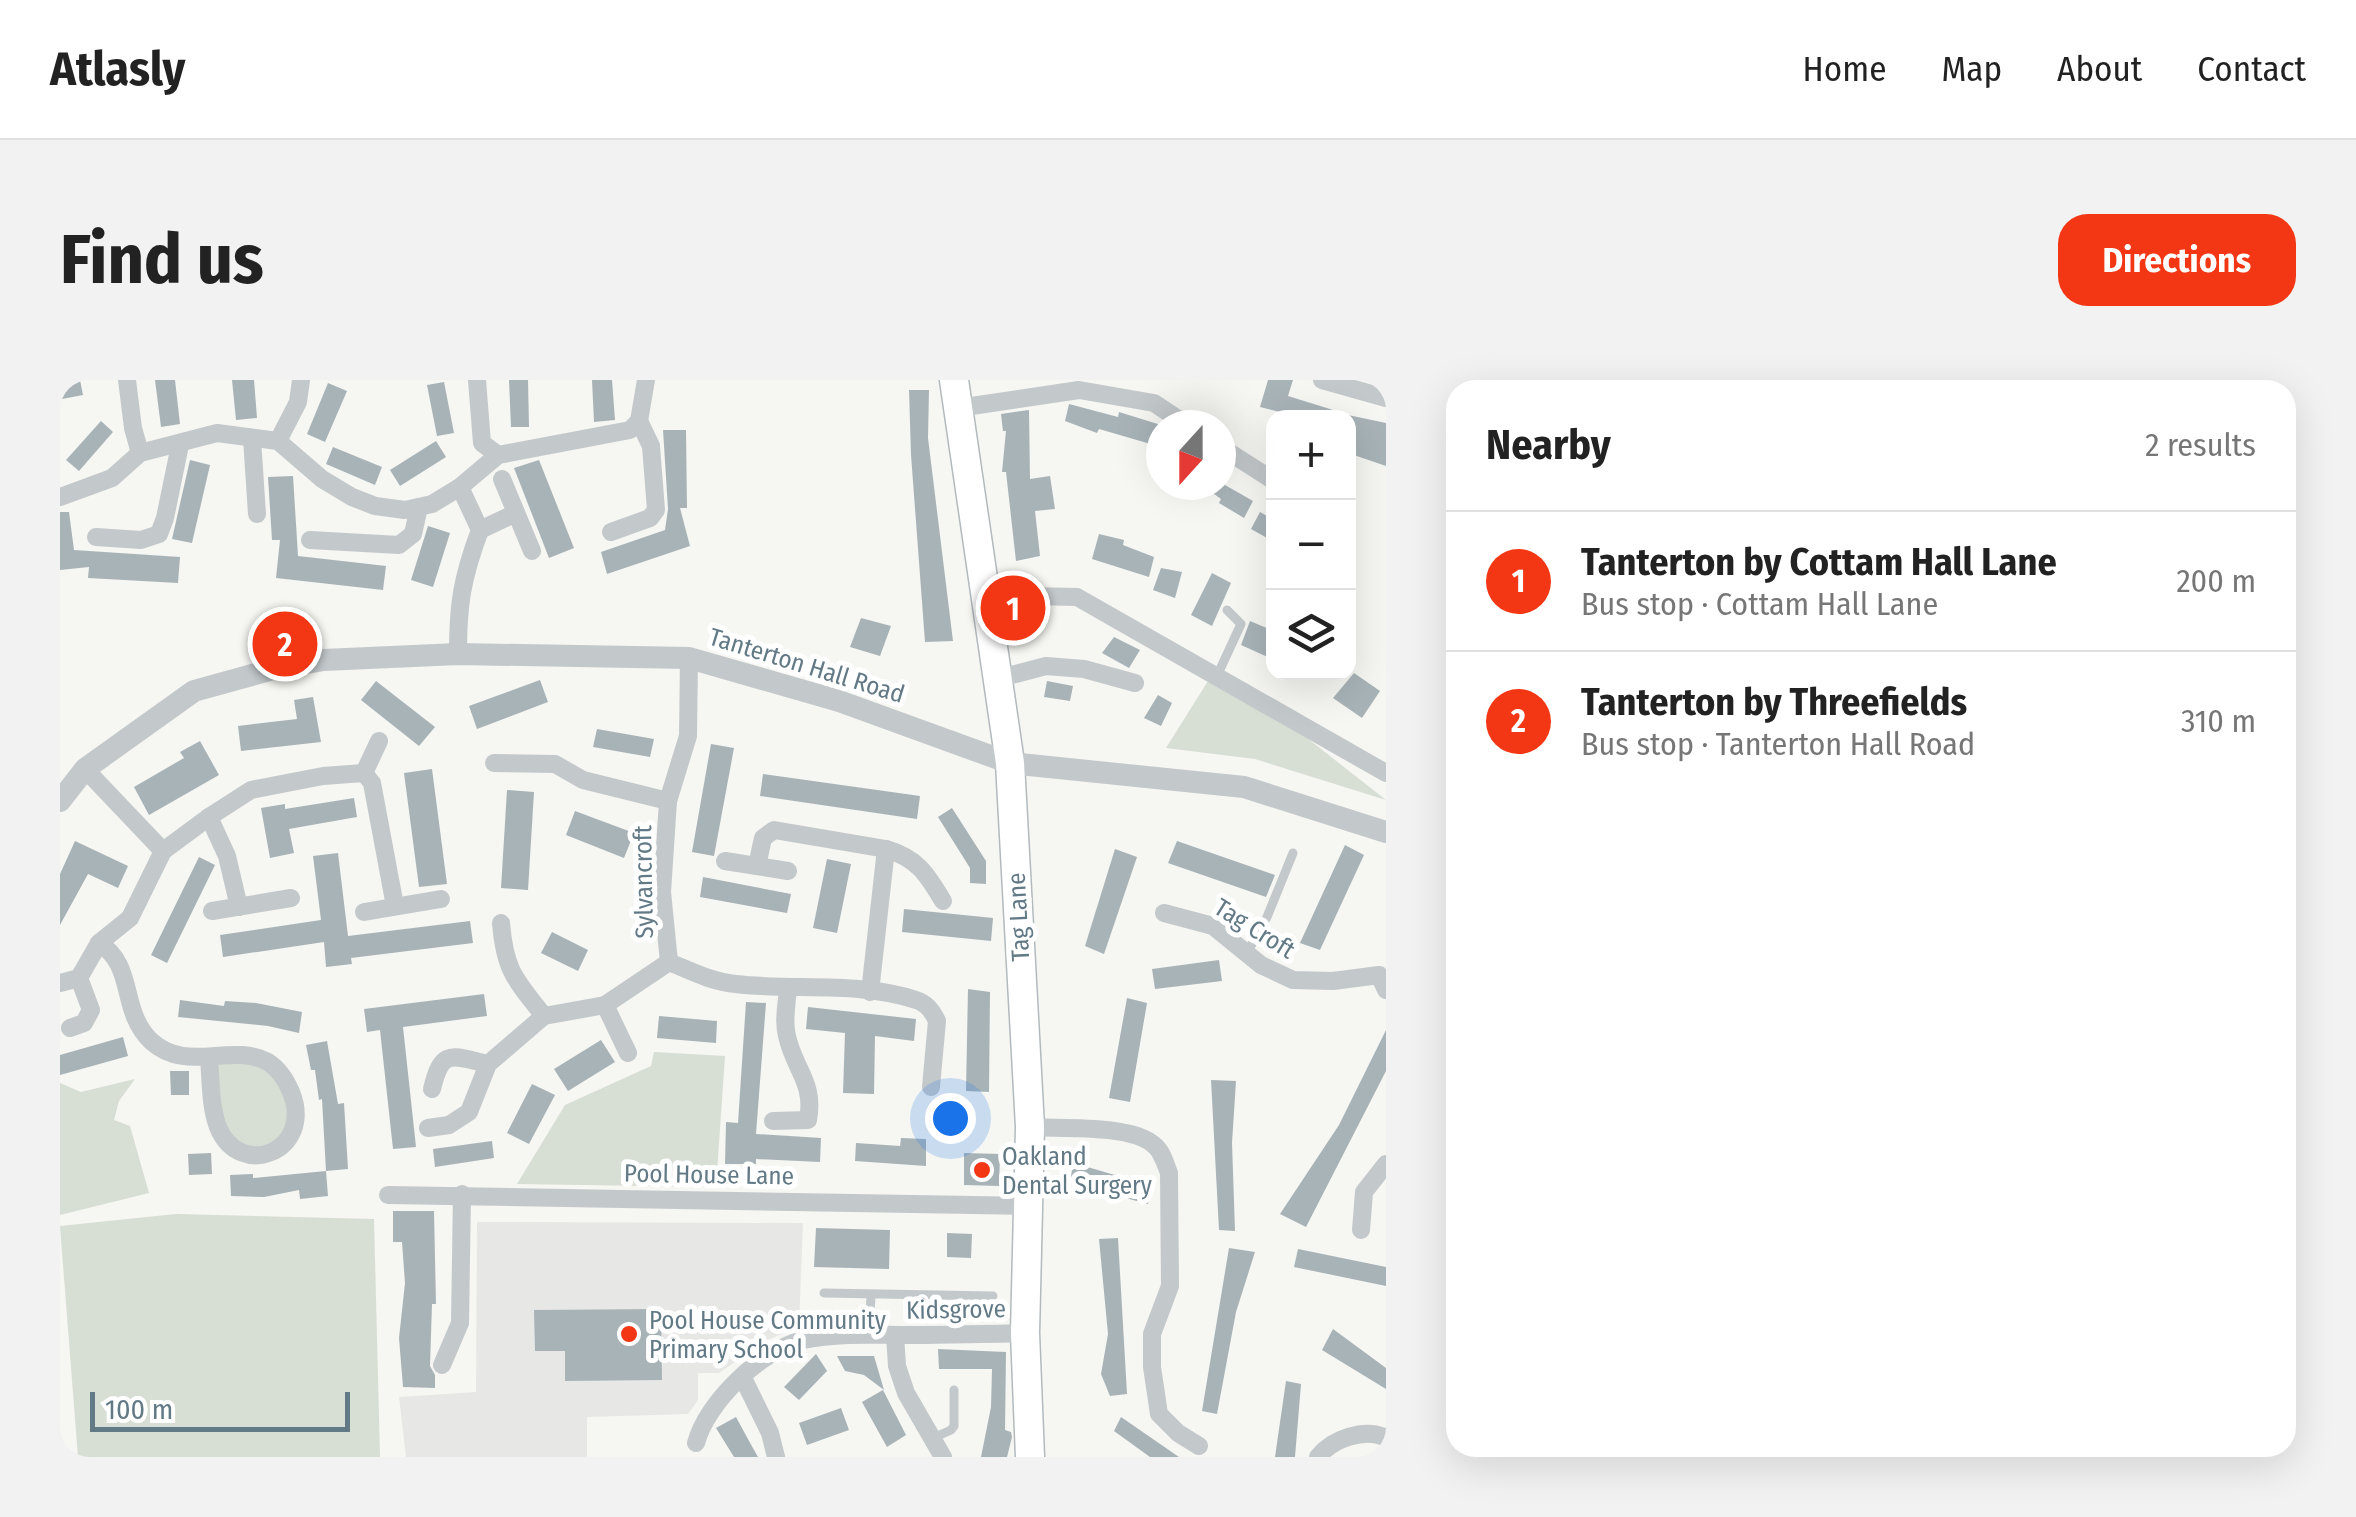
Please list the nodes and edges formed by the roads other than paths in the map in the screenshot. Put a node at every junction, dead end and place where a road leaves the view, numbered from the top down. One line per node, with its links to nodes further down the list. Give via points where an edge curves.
1 (126, 380): 13 (street)
2 (301, 380): 11 (street)
3 (477, 380): 14 (street, via 482,444)
4 (646, 380): 9 (street)
5 (1331, 381): 7 (street)
6 (956, 394): 8 (street, via 1079,390); 28 (main road, Tag Lane)
7 (1386, 398)
8 (1165, 410)
9 (639, 420): 14 (street, via 620,434); 24 (street, via 652,446 656,510)
10 (252, 439): 11 (street); 12 (street, via 217,433); 22 (street)
11 (278, 441): 20 (street, via 352,498 404,510)
12 (180, 444): 13 (street); 25 (street, via 158,534 141,540)
13 (140, 453): 19 (street, via 112,478)
14 (498, 455): 18 (street)
15 (1236, 457): 16 (street)
16 (1266, 476)
17 (502, 480): 21 (street)
18 (460, 486): 20 (street); 23 (street)
19 (60, 496)
20 (419, 506): 26 (street, via 414,534 400,545)
21 (516, 513): 23 (street); 27 (street)
22 (257, 514)
23 (480, 530): 30 (street, via 458,604)
24 (611, 532)
25 (96, 537)
26 (310, 540)
27 (532, 552)
28 (988, 596): 32 (street, via 1078,597); 33 (main road, Tag Lane)
29 (1227, 610): 32 (lane, via 1241,624)
30 (458, 654): 31 (street, Tanterton Hall Road); 38 (street, Tanterton Hall Road, via 324,660 194,692)
31 (689, 658): 37 (street, Tanterton Hall Road, via 839,701); 42 (street, Sylvancroft, via 688,736)
32 (1216, 676): 40 (street)
33 (1000, 678): 34 (street, via 1046,666); 37 (main road, Tag Lane)
34 (1135, 683)
35 (379, 741): 39 (street)
36 (494, 762): 42 (street, Sylvancroft, via 555,764 583,780)
37 (1010, 762): 44 (street, Tanterton Hall Road, via 1244,787); 78 (main road, Tag Lane)
38 (85, 769): 41 (street, Tanterton Hall Road); 46 (street)
39 (364, 772): 43 (street, via 251,790); 54 (street, via 372,783)
40 (1386, 773)
41 (60, 800)
42 (668, 801): 63 (street, Sylvancroft, via 662,892)
43 (209, 816): 46 (street); 55 (street)
44 (1386, 832)
45 (886, 848): 49 (street, via 774,830 763,838); 53 (street, via 924,868); 68 (street)
46 (164, 851): 60 (street, via 130,918)
47 (1293, 853): 61 (lane)
48 (725, 861): 49 (street)
49 (758, 866): 50 (street)
50 (788, 871)
51 (291, 898): 55 (street)
52 (441, 899): 54 (street)
53 (943, 901)
54 (395, 906): 57 (street)
55 (239, 907): 56 (street)
56 (212, 912)
57 (364, 912)
58 (1164, 913): 61 (street, Tag Croft, via 1213,926)
59 (501, 923): 70 (street, via 504,958)
60 (99, 943): 64 (street); 73 (street, via 122,968 130,1010 148,1038 168,1054)
61 (1247, 953): 65 (street, Tag Croft, via 1293,980)
62 (1386, 956): 65 (street, Tag Croft)
63 (669, 962): 67 (street, Sylvancroft, via 732,984); 69 (street, Sylvancroft)
64 (80, 978): 66 (street); 71 (street, via 91,1010 84,1023)
65 (1383, 982)
66 (60, 983)
67 (788, 988): 68 (street, Sylvancroft); 77 (street, via 786,1033 808,1085 809,1114 802,1122)
68 (870, 992): 75 (street, Sylvancroft, via 920,1000 933,1012)
69 (605, 1004): 70 (street, Sylvancroft); 72 (street)
70 (544, 1016): 74 (street, Sylvancroft)
71 (70, 1028)
72 (628, 1052)
73 (209, 1059): 73 (street, via 252,1056 280,1072 295,1102 285,1146 258,1155 224,1139 213,1109)
74 (488, 1064): 76 (street, via 444,1059); 79 (street, Sylvancroft, via 469,1112)
75 (932, 1087)
76 (432, 1089)
77 (772, 1122)
78 (1030, 1127): 83 (main road, Tag Lane); 95 (street, via 1133,1134 1155,1145 1163,1158 1169,1173 1170,1286 1152,1334 1152,1367 1159,1414)
79 (428, 1128)
80 (1386, 1164): 84 (street, via 1364,1192)
81 (388, 1194): 82 (street, Pool House Lane)
82 (462, 1194): 83 (street, Pool House Lane); 90 (street, via 460,1323)
83 (1029, 1206): 88 (main road, Tag Lane)
84 (1360, 1230)
85 (824, 1293): 86 (lane)
86 (870, 1296): 87 (lane); 89 (lane, via 870,1312)
87 (993, 1296)
88 (1025, 1333): 89 (street, Kidsgrove); 98 (main road, Tag Lane)
89 (887, 1334): 91 (street, Kidsgrove, via 801,1340); 96 (street, via 906,1394)
90 (442, 1365)
91 (743, 1378): 94 (street, Kidsgrove, via 716,1401); 97 (street)
92 (954, 1390): 96 (lane, via 954,1426)
93 (1386, 1438): 99 (street, via 1358,1434)
94 (696, 1443)
95 (1198, 1446)
96 (936, 1450)
97 (776, 1457)
98 (1030, 1457)
99 (1318, 1457)

